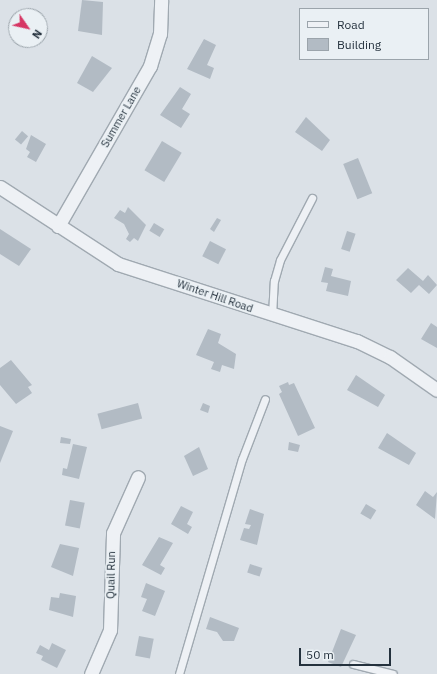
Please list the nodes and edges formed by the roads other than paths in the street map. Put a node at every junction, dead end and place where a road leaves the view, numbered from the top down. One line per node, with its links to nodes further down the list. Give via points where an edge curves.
1 (161, 0): 4 (street, Summer Lane, via 160,34 150,66)
2 (0, 187): 4 (street, Winter Hill Road)
3 (312, 198): 5 (lane, via 280,260 274,281)
4 (58, 226): 5 (street, Winter Hill Road, via 118,264)
5 (272, 316): 6 (street, Winter Hill Road, via 370,346)
6 (437, 390)
7 (266, 399): 11 (lane, via 242,459)
8 (138, 477): 10 (street, Quail Run, via 113,533 110,630)
9 (353, 664): 12 (lane)
10 (91, 674)
11 (179, 674)
12 (393, 674)

